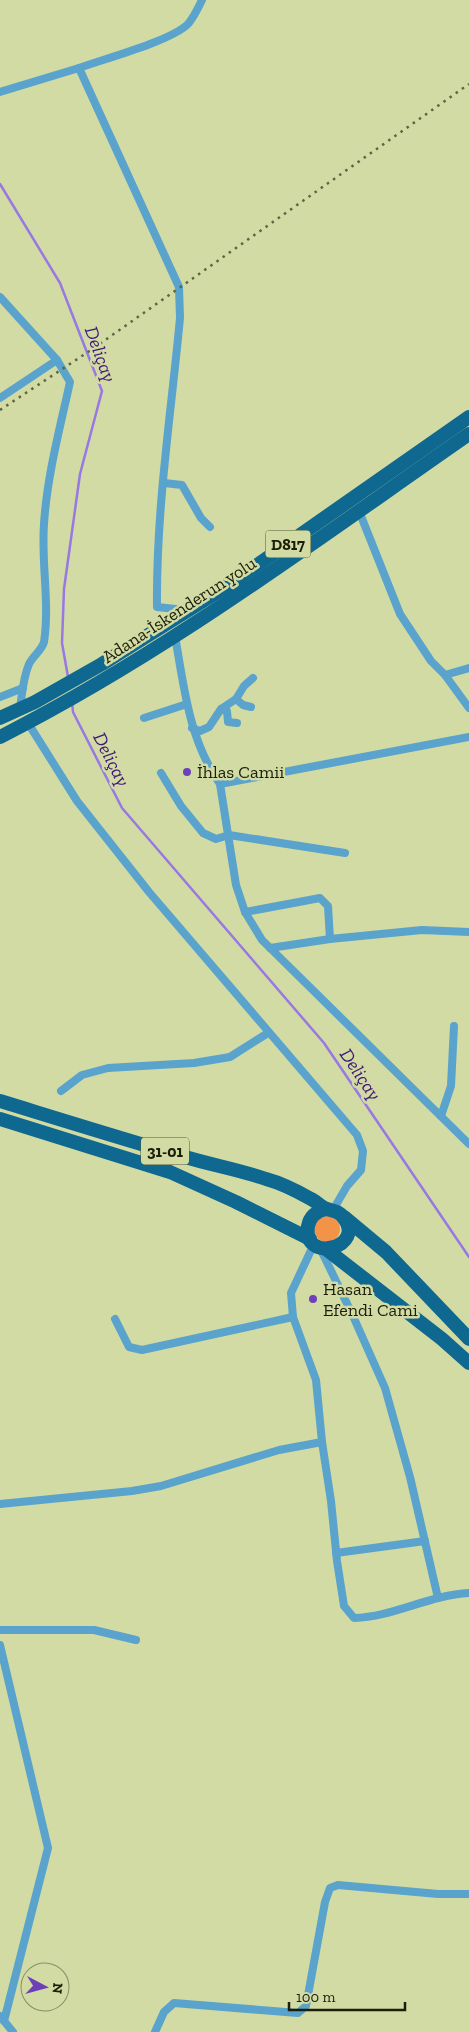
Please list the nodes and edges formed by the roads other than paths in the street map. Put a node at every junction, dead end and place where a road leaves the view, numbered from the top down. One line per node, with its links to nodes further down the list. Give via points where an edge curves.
1 (202, 0): 2 (street, via 188,24 176,32)
2 (79, 68): 3 (street); 9 (street, via 179,287 180,318)
3 (0, 92)
4 (0, 297): 5 (street)
5 (57, 360): 6 (street); 17 (street, via 70,382 51,469 44,523 46,625 43,645 30,663)
6 (0, 398)
7 (469, 417): 12 (highway, D817, via 230,584)
8 (469, 434): 10 (highway, Adana-İskenderun yolu / D817)
9 (164, 483): 11 (street, via 182,485); 12 (street, via 157,607)
10 (359, 511): 13 (highway, Adana-İskenderun yolu / D817, via 236,598); 15 (street, via 400,614 431,661)
11 (210, 527)
12 (187, 610): 22 (highway, D817, via 102,664)
13 (174, 636): 20 (street); 27 (highway, Adana-İskenderun yolu / D817)
14 (469, 668): 15 (street)
15 (445, 675): 23 (street)
16 (253, 678): 19 (street)
17 (23, 688): 18 (street); 22 (street)
18 (0, 697)
19 (236, 699): 21 (street); 24 (street)
20 (187, 704): 26 (street); 29 (street)
21 (251, 707)
22 (20, 708): 25 (highway, D817)
23 (469, 708)
24 (221, 709): 28 (street, via 227,711 228,722); 29 (street, via 209,727 200,731)
25 (0, 718)
26 (144, 718)
27 (28, 723): 30 (highway, Adana-İskenderun yolu / D817); 41 (street, via 77,802)
28 (237, 723)
29 (192, 728): 33 (street, via 210,771)
30 (0, 737)
31 (469, 737): 33 (street)
32 (161, 773): 34 (street, via 203,834 216,839)
33 (220, 784): 34 (street)
34 (229, 835): 35 (street); 36 (street, via 236,886)
35 (345, 853)
36 (245, 912): 38 (street, via 320,898 328,906); 39 (street)
37 (469, 932): 38 (street, via 422,930)
38 (330, 939): 39 (street)
39 (270, 948): 44 (street)
40 (454, 1026): 44 (street, via 451,1086)
41 (268, 1033): 42 (street, via 230,1057 194,1063 108,1068 82,1075); 47 (street, via 357,1135 363,1151 361,1170 347,1186)
42 (61, 1091)
43 (0, 1102): 47 (highway, 31-01, via 267,1179)
44 (441, 1116): 46 (street)
45 (0, 1119): 48 (highway, 31-01, via 170,1172)
46 (469, 1144)
47 (334, 1212): 48 (highway, via 320,1211 310,1220 308,1232); 48 (highway, via 348,1229 344,1242 333,1249); 51 (highway, 31-01, via 386,1252)
48 (317, 1245): 49 (street, via 291,1293); 52 (highway, 31-01); 55 (street, via 385,1388)
49 (293, 1317): 50 (street, via 142,1350 129,1347); 53 (street, via 316,1380)
50 (115, 1319)
51 (469, 1339)
52 (469, 1363)
53 (322, 1442): 54 (street, via 279,1450 161,1486); 56 (street)
54 (0, 1504)
55 (425, 1541): 56 (street); 58 (street)
56 (336, 1553): 58 (street, via 344,1606 354,1618 371,1618)
57 (469, 1593): 58 (street)
58 (438, 1598)
59 (0, 1630): 60 (street, via 94,1630)
60 (136, 1640)
61 (0, 1645): 63 (street, via 48,1848)
62 (469, 1894): 65 (street, via 338,1884 330,1888 325,1902 306,2006 298,2014 174,2003 164,2012)
63 (2, 2018): 64 (street)
64 (13, 2032)
65 (155, 2032)

